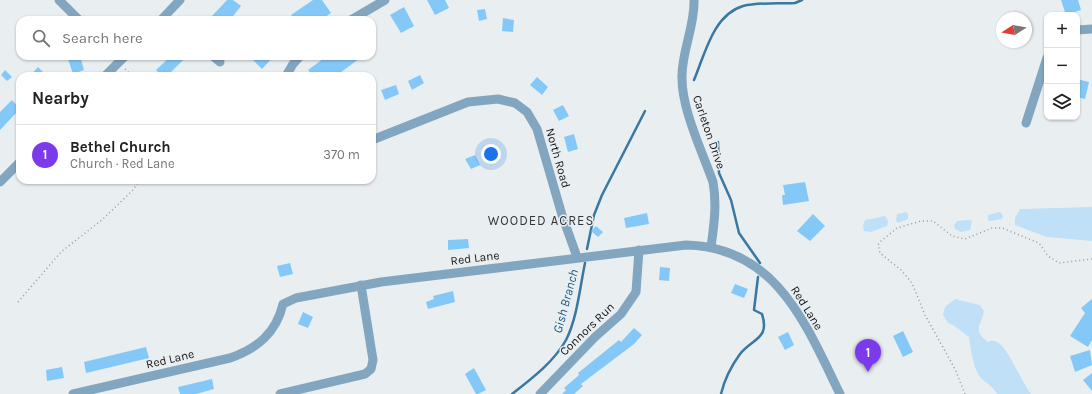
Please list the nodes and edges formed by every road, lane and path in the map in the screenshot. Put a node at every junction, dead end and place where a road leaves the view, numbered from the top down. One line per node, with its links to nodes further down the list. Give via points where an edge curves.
1 (59, 0): 5 (street)
2 (180, 0): 6 (street)
3 (385, 0): 7 (street)
4 (694, 0): 22 (street, Carleton Drive, via 683,62 682,90 713,182 716,207)
5 (76, 16)
6 (168, 16)
7 (358, 16)
8 (1092, 29): 9 (street)
9 (1080, 30)
10 (117, 60): 14 (street)
11 (120, 60): 15 (path)
12 (296, 60): 16 (street)
13 (1044, 67): 17 (street)
14 (108, 72)
15 (129, 72)
16 (288, 72)
17 (1026, 124)
18 (376, 138): 24 (street, North Road, via 468,102 498,99 515,103 527,112 537,129)
19 (16, 166): 20 (street)
20 (0, 182)
21 (137, 184): 27 (path, via 103,219 61,252)
22 (711, 247): 23 (street, Red Lane, via 686,245); 31 (street, Red Lane, via 745,261 764,273 784,292 804,321)
23 (639, 250): 24 (street, Red Lane); 30 (street, Connors Run, via 636,292 621,314 595,336)
24 (576, 257): 26 (street, Red Lane)
25 (1092, 259): 32 (path, via 1059,263 1048,256 1039,243 1002,228 992,228 965,240 952,236 933,221 921,221 897,228 880,242 880,253 912,283 925,315 955,369)
26 (361, 285): 28 (street, Red Lane, via 296,298 284,304 273,330 246,352 230,358); 29 (street, via 373,360 371,369 365,374)
27 (18, 302)
28 (73, 394)
29 (280, 394)
30 (540, 394)
31 (840, 394)
32 (965, 394)

